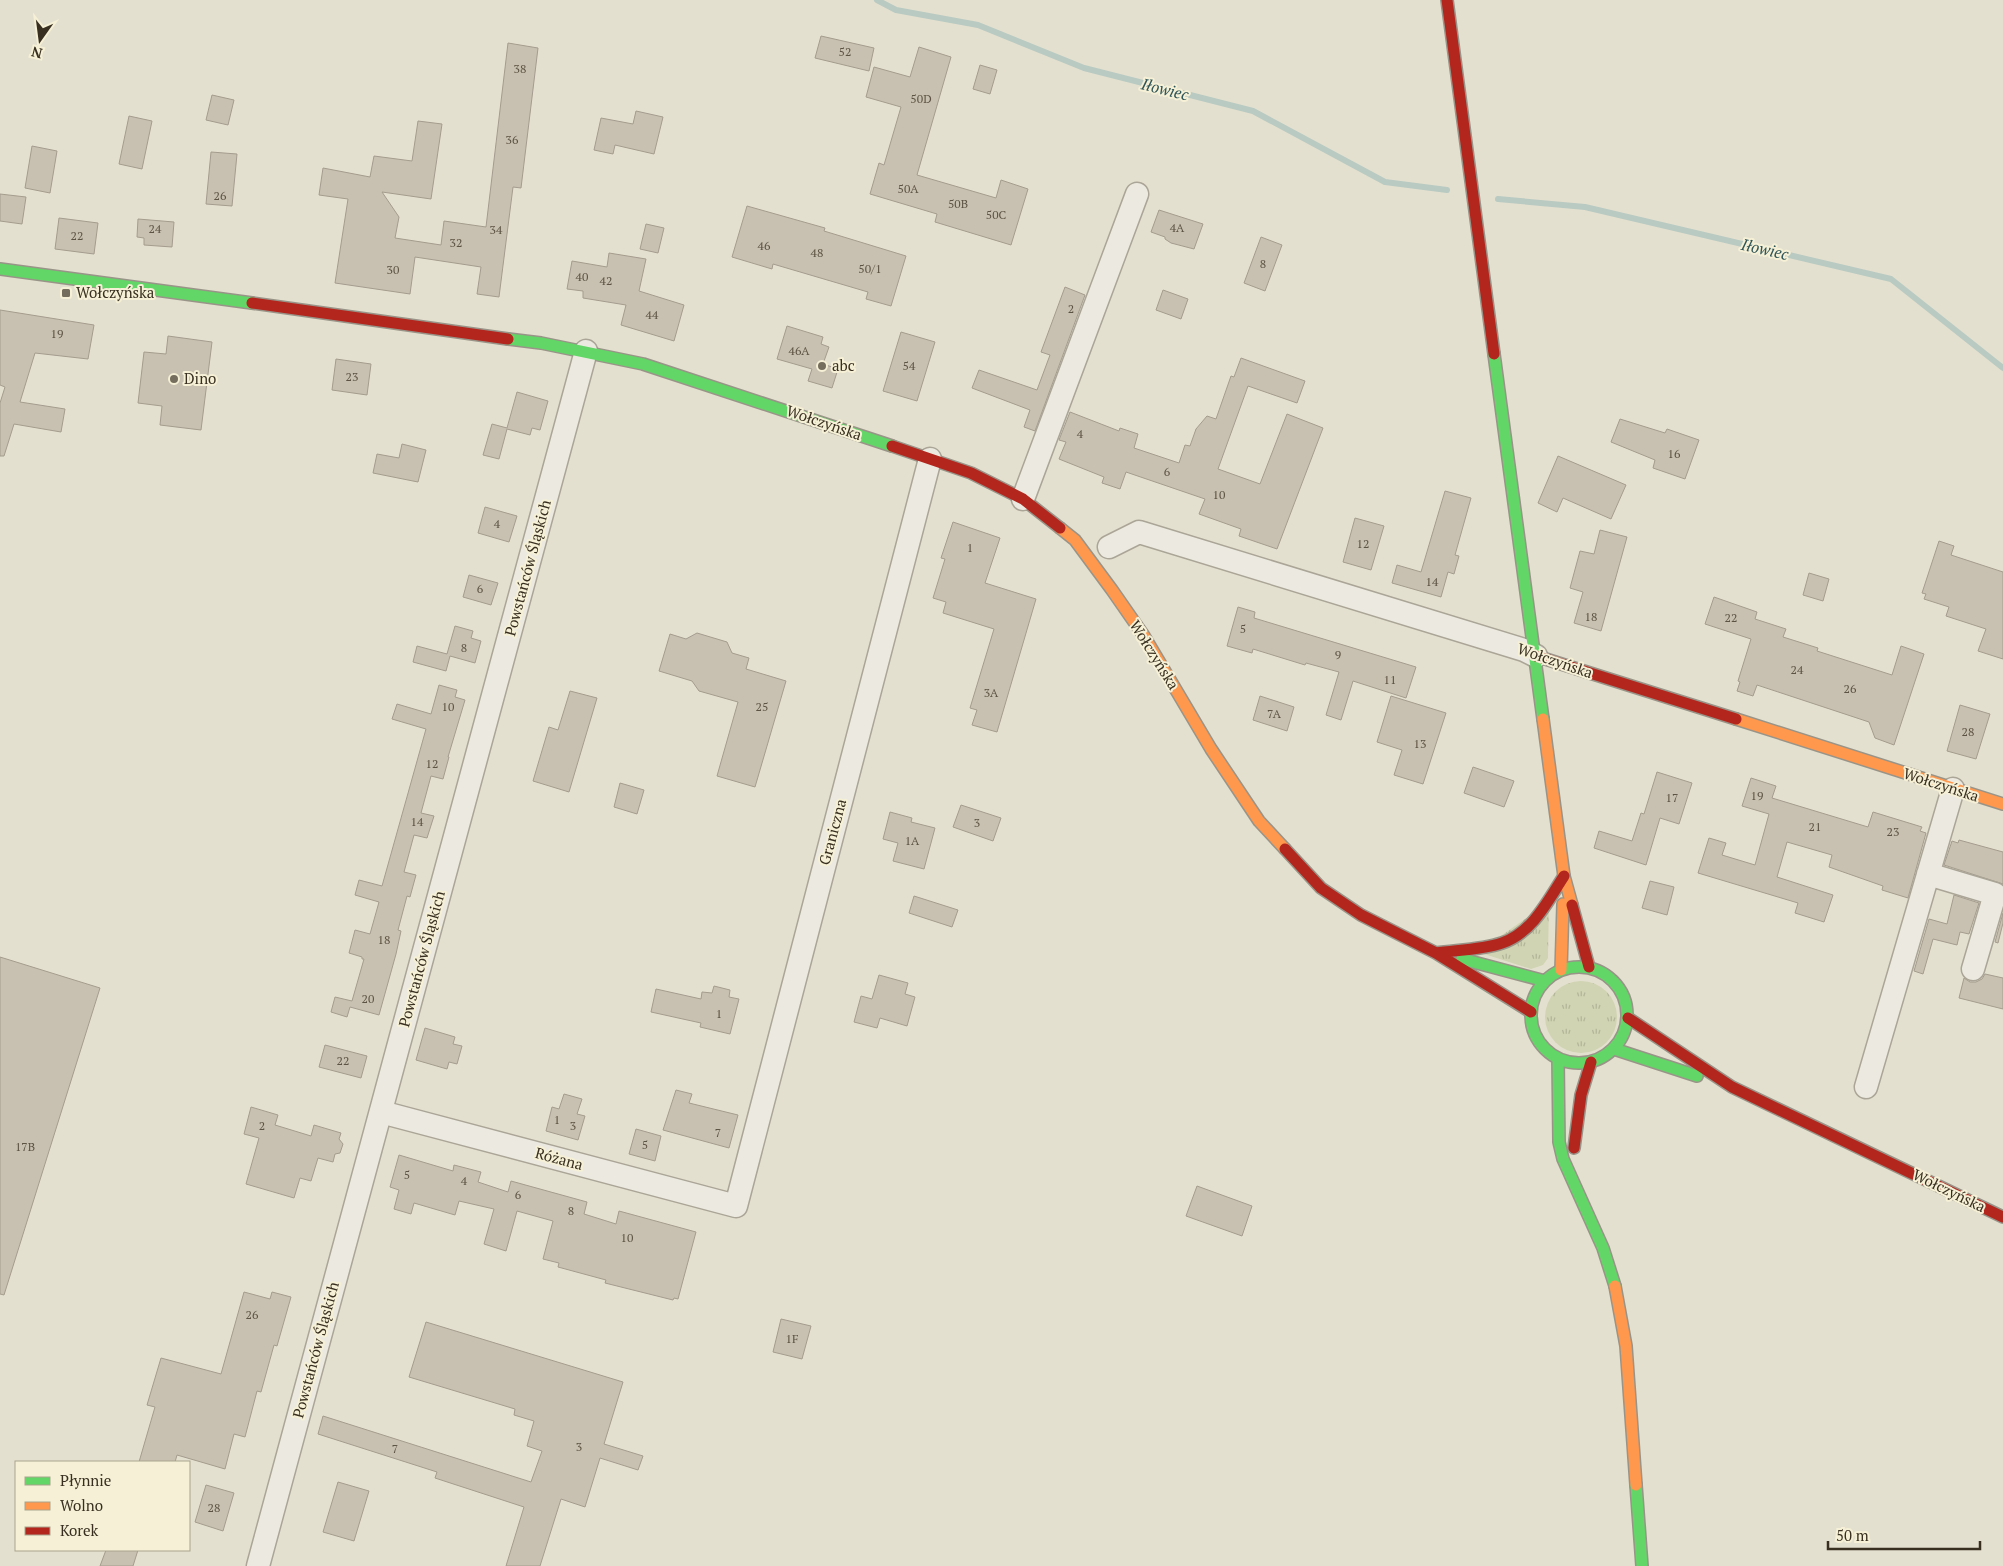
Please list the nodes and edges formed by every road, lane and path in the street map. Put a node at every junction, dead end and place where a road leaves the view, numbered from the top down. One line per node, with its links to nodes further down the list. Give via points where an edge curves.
1 (1447, 0): 8 (main road)
2 (1137, 194): 6 (street)
3 (0, 269): 4 (main road, Wołczyńska)
4 (586, 351): 5 (main road, Wołczyńska, via 643,364); 25 (street, Powstańców Śląskich)
5 (930, 459): 6 (main road, Wołczyńska, via 971,473); 27 (street, Graniczna)
6 (1023, 499): 13 (main road, Wołczyńska, via 1075,540 1108,583 1144,636 1235,787 1288,854 1321,888 1361,915)
7 (1109, 547): 8 (street, Wołczyńska, via 1139,532)
8 (1536, 656): 9 (main road, Wołczyńska); 12 (main road)
9 (1953, 789): 10 (main road, Wołczyńska); 11 (street)
10 (2003, 804)
11 (1928, 874): 15 (street, via 1995,894); 24 (street)
12 (1564, 876): 13 (main road, via 1541,912 1524,930 1503,943); 14 (main road); 16 (main road)
13 (1436, 952): 17 (main road, Wołczyńska); 18 (main road, Wołczyńska)
14 (1589, 967): 16 (main road); 19 (main road, via 1608,976 1622,991)
15 (1973, 969)
16 (1561, 970): 17 (main road)
17 (1545, 981): 18 (main road, via 1535,995)
18 (1531, 1012): 21 (main road, via 1538,1040)
19 (1628, 1018): 20 (main road, via 1624,1035); 23 (main road, Wołczyńska)
20 (1614, 1049): 22 (main road); 23 (main road, Wołczyńska)
21 (1558, 1059): 22 (main road, via 1574,1063); 26 (main road, via 1559,1142)
22 (1591, 1062): 26 (main road, via 1581,1095 1575,1134)
23 (1732, 1087): 28 (main road, Wołczyńska)
24 (1866, 1087)
25 (381, 1112): 27 (street, Różana); 29 (street, Powstańców Śląskich)
26 (1573, 1180): 30 (main road, via 1603,1248 1618,1296 1626,1346)
27 (736, 1206)
28 (2003, 1217)
29 (258, 1566)
30 (1642, 1566)

